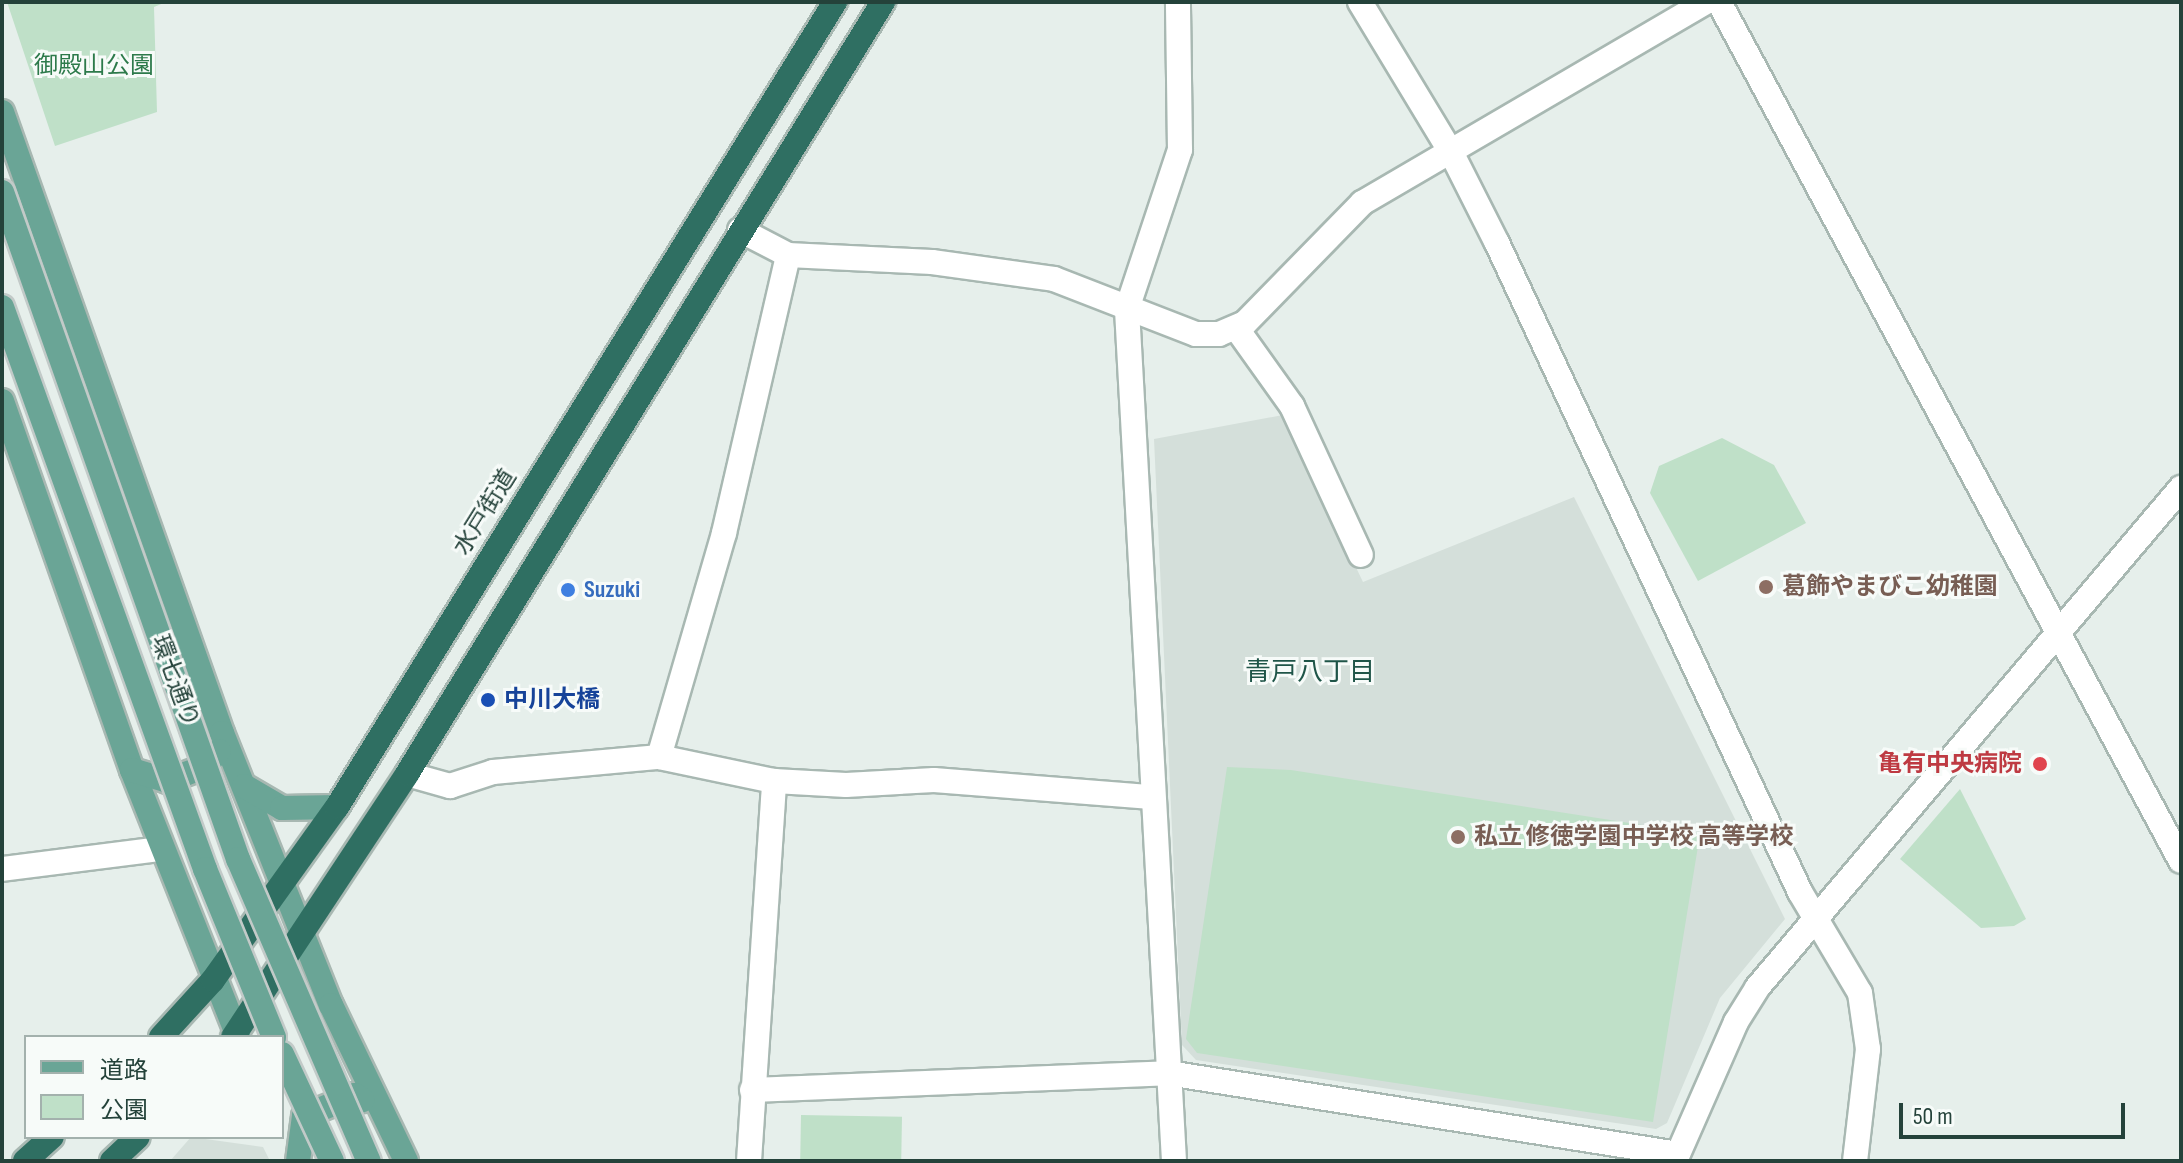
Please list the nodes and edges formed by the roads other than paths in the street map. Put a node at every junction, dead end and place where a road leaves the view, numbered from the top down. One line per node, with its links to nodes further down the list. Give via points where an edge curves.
1 (835, 2): 26 (highway, 水戸街道)
2 (883, 2): 10 (highway)
3 (1178, 2): 13 (street, via 1180,150)
4 (1360, 2): 8 (street)
5 (1706, 2): 8 (street)
6 (1719, 2): 18 (street)
7 (2, 112): 19 (main road)
8 (1452, 154): 14 (street, via 1362,203); 31 (street)
9 (2, 192): 50 (main road, 環七通り, bridge, via 238,859)
10 (740, 230): 11 (street); 22 (highway)
11 (788, 255): 13 (street, via 932,262 1054,279); 20 (street, via 724,533)
12 (2, 307): 37 (main road, 環七通り, bridge, via 205,869)
13 (1127, 309): 14 (street, via 1196,334); 25 (street)
14 (1237, 329): 17 (street, via 1292,406)
15 (2, 401): 21 (main road)
16 (2181, 488): 18 (street)
17 (1361, 555)
18 (2058, 633): 28 (street); 31 (street)
19 (222, 733): 21 (main road, via 218,755 204,767 167,781); 24 (main road)
20 (659, 757): 22 (street, via 493,772 450,786); 23 (street)
21 (132, 770): 27 (main road)
22 (407, 774): 32 (highway)
23 (774, 781): 25 (street, via 846,785 934,780); 40 (street)
24 (244, 786): 26 (main road, via 282,808); 30 (main road)
25 (1151, 797): 39 (street)
26 (337, 807): 30 (highway, 水戸街道)
27 (161, 849): 29 (street); 33 (main road)
28 (2181, 861)
29 (2, 869)
30 (282, 884): 32 (main road); 33 (highway, 水戸街道)
31 (1814, 917): 45 (street, via 1736,1022); 54 (street, via 1860,993 1866,1024)
32 (302, 931): 36 (highway); 41 (main road)
33 (213, 980): 34 (highway, 水戸街道); 35 (main road)
34 (163, 1035)
35 (236, 1035)
36 (237, 1035)
37 (273, 1035)
38 (284, 1058): 49 (main road, bridge)
39 (1168, 1073): 40 (street); 45 (street); 53 (street)
40 (752, 1090): 52 (street)
41 (390, 1130): 48 (main road, via 355,1095 304,1116); 51 (main road)
42 (284, 1135): 48 (main road)
43 (50, 1139): 46 (highway)
44 (136, 1139): 47 (highway)
45 (1677, 1158)
46 (25, 1161)
47 (112, 1161)
48 (297, 1161)
49 (332, 1161)
50 (369, 1161)
51 (406, 1161)
52 (749, 1161)
53 (1174, 1161)
54 (1855, 1161)

